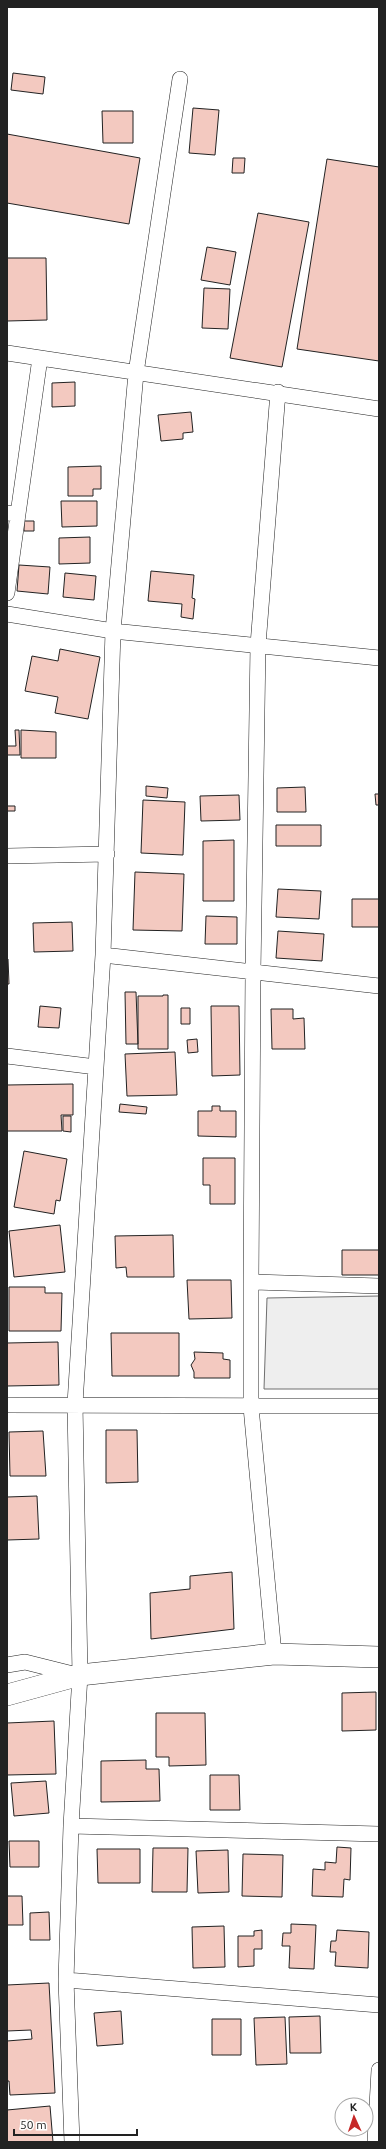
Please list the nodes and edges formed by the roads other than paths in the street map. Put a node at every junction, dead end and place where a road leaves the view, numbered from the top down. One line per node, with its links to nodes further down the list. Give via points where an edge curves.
1 (180, 78): 4 (street)
2 (7, 353): 3 (street)
3 (40, 358): 4 (street); 7 (street)
4 (136, 373): 5 (street); 10 (street)
5 (278, 392): 6 (street); 11 (street)
6 (379, 409)
7 (12, 514): 8 (street)
8 (7, 592)
9 (7, 614): 10 (street)
10 (113, 631): 11 (street); 13 (street)
11 (258, 645): 12 (street); 16 (street)
12 (379, 658)
13 (107, 854): 14 (street); 15 (street)
14 (7, 856)
15 (103, 955): 16 (street); 19 (street)
16 (253, 972): 17 (street); 20 (street)
17 (379, 986)
18 (7, 1056): 19 (street)
19 (96, 1067): 22 (street)
20 (251, 1282): 21 (street); 25 (street)
21 (379, 1286)
22 (75, 1404): 23 (street); 25 (street); 29 (street)
23 (7, 1405)
24 (379, 1406): 25 (street)
25 (251, 1407): 26 (street)
26 (274, 1654): 27 (street); 29 (street)
27 (379, 1657)
28 (7, 1665): 29 (street, via 25,1662)
29 (80, 1676): 30 (street); 31 (street)
30 (7, 1695)
31 (71, 1826): 32 (street); 33 (street)
32 (379, 1834)
33 (66, 1980): 34 (street); 36 (street)
34 (379, 2005)
35 (379, 2070): 37 (street)
36 (72, 2142)
37 (374, 2142)

